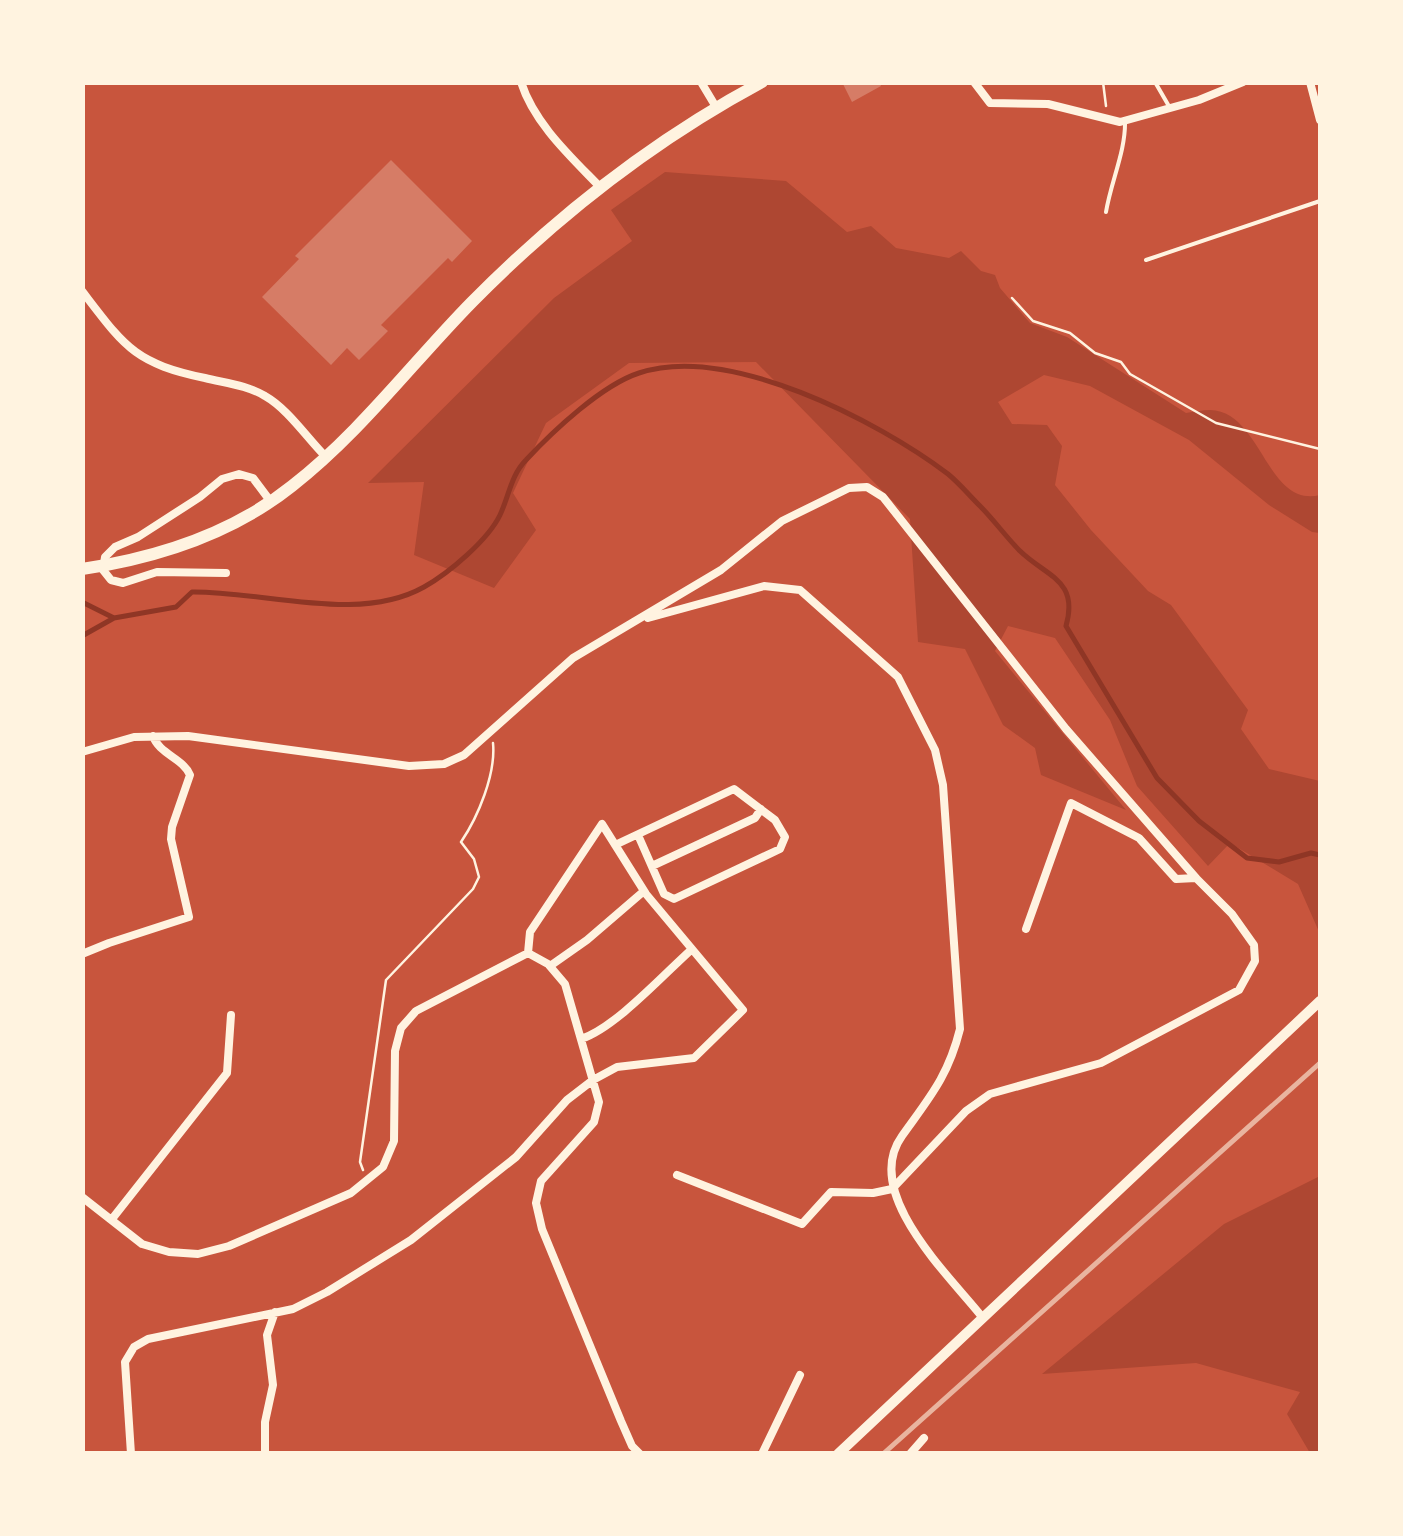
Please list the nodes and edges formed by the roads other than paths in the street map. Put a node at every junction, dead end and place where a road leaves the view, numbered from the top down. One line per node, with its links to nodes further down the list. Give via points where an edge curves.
1 (521, 82): 12 (street, via 552,134)
2 (701, 82): 8 (street)
3 (762, 82): 8 (main road)
4 (974, 82): 10 (street, via 990,103 1048,104)
5 (1154, 82): 9 (lane)
6 (1244, 82): 9 (street)
7 (1310, 82): 11 (street)
8 (716, 107): 12 (main road)
9 (1170, 108): 10 (street)
10 (1125, 120): 14 (lane)
11 (1320, 120)
12 (599, 186): 17 (main road, via 474,300)
13 (1320, 201): 15 (lane)
14 (1106, 212)
15 (1146, 260)
16 (82, 290): 17 (street, via 140,357 269,398)
17 (326, 457): 18 (main road)
18 (271, 502): 19 (main road, via 181,545); 20 (street, via 253,478 222,479 104,557 111,580 123,583 156,572)
19 (82, 569)
20 (226, 572)
21 (639, 620): 22 (street, via 572,658 464,755 432,766); 28 (street, via 722,570 782,521 849,488 868,487 883,497 1066,729); 40 (street, via 764,586 800,590 898,677 935,750 960,1029 932,1098 899,1140)
22 (153, 736): 23 (street); 33 (street, via 190,776 170,840 189,918)
23 (82, 752)
24 (761, 809): 25 (street, via 734,789); 27 (street, via 755,818); 27 (street, via 784,838 780,849 674,899 664,894)
25 (638, 834): 26 (street); 27 (street)
26 (615, 845): 29 (street); 32 (street, via 602,824 530,932)
27 (652, 866)
28 (1196, 878): 30 (street, via 1176,880 1139,838 1071,803); 40 (street, via 1254,945 1255,961 1238,990 1101,1063 990,1094 966,1110)
29 (644, 891): 31 (street); 34 (street)
30 (1026, 929)
31 (691, 950): 37 (street); 38 (street, via 743,1010 694,1058 616,1067)
32 (528, 953): 34 (street); 42 (street, via 416,1011 401,1028 394,1141 383,1167 351,1193 198,1254 142,1244)
33 (82, 954)
34 (550, 966): 37 (street, via 565,984)
35 (1320, 1001): 44 (street)
36 (231, 1015): 42 (street, via 228,1073)
37 (581, 1040): 38 (street)
38 (593, 1080): 43 (street, via 516,1157 411,1240 327,1292); 47 (street, via 599,1102 594,1122 541,1181 536,1204)
39 (676, 1176): 40 (street, via 802,1224 831,1192)
40 (892, 1190): 44 (street, via 903,1216)
41 (82, 1197): 42 (street)
42 (112, 1220)
43 (276, 1312): 48 (street, via 134,1346 125,1362); 49 (street, via 267,1336 273,1385)
44 (983, 1318): 51 (street)
45 (800, 1375): 50 (street)
46 (924, 1438): 52 (street)
47 (633, 1451)
48 (131, 1454)
49 (265, 1454)
50 (762, 1454)
51 (838, 1454)
52 (910, 1454)

